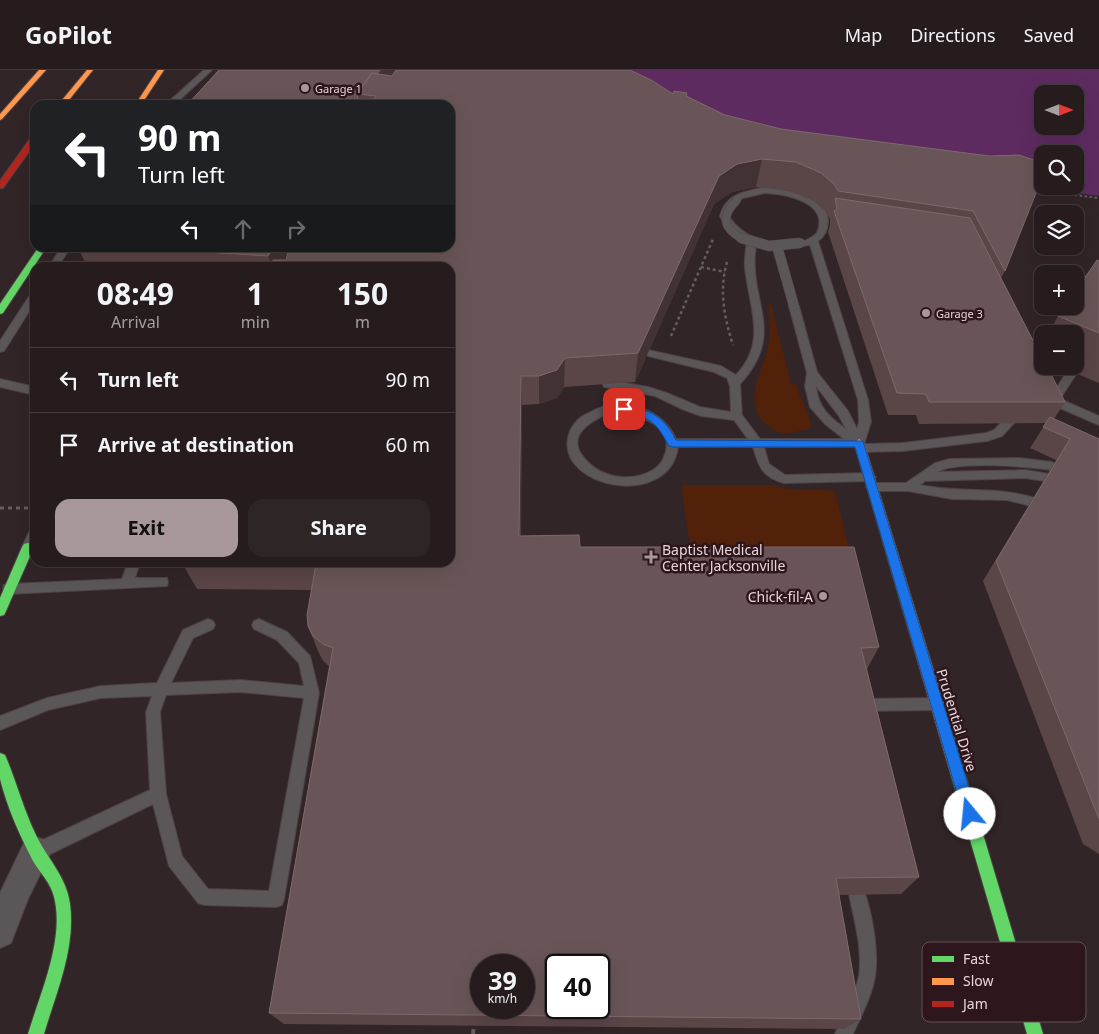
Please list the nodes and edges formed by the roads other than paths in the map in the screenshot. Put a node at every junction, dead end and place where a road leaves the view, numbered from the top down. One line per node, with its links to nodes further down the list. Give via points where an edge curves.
1 (43, 70): 8 (main road)
2 (90, 70): 5 (main road)
3 (161, 70): 6 (main road)
4 (208, 70): 7 (lane)
5 (65, 100)
6 (141, 100)
7 (175, 100)
8 (0, 118)
9 (30, 145): 10 (main road)
10 (0, 186)
11 (812, 239): 12 (lane, via 790,246); 12 (lane, via 827,235 821,211 798,195 765,190 736,197 725,212 726,221 733,230); 13 (lane, bridge); 13 (lane, bridge, via 817,222 804,205 777,195 748,196 729,206 724,214 731,231 754,244); 32 (lane, via 863,400 865,422)
12 (752, 241): 23 (lane, via 749,265 761,325 760,340 744,375)
13 (777, 246): 19 (lane, bridge)
14 (30, 266): 16 (main road)
15 (30, 302): 17 (lane)
16 (1, 310)
17 (0, 349)
18 (648, 353): 23 (lane, via 716,368 731,376)
19 (812, 373): 32 (lane, via 844,414); 32 (lane, via 810,391 817,410)
20 (1070, 376): 26 (lane)
21 (0, 383): 24 (lane)
22 (608, 384): 27 (lane, via 656,392 690,408 720,416)
23 (734, 384): 27 (lane)
24 (30, 390)
25 (1041, 401): 26 (lane)
26 (1054, 401): 28 (lane)
27 (737, 416): 31 (lane)
28 (1099, 420)
29 (1008, 423): 32 (lane, via 998,433 987,437 903,447)
30 (673, 443): 30 (lane, via 664,427 653,418 639,411 624,409 588,417 574,431 572,443 574,455 588,471 610,480 626,482 643,479 662,469 669,460); 31 (lane)
31 (757, 443): 32 (lane); 36 (lane, via 764,466 784,479)
32 (860, 446): 36 (main road, Prudential Drive)
33 (1052, 466): 34 (lane, via 1020,462 957,462 944,464)
34 (923, 476): 35 (lane, via 1025,474); 37 (lane)
35 (1045, 477)
36 (871, 482): 37 (lane); 50 (main road, Prudential Drive)
37 (908, 486): 38 (lane, via 952,494 1007,495)
38 (1031, 501)
39 (30, 543): 40 (lane)
40 (28, 548): 44 (main road)
41 (132, 567): 43 (lane)
42 (162, 582): 43 (lane)
43 (127, 584): 44 (lane)
44 (9, 590): 45 (main road)
45 (0, 611)
46 (208, 625): 48 (lane, via 188,634)
47 (259, 625): 49 (lane, via 282,636 306,660)
48 (161, 690): 49 (lane, via 240,686); 52 (lane, via 84,694 35,708); 54 (lane, via 153,712)
49 (312, 693): 54 (lane, via 276,899 204,897 175,860)
50 (937, 704): 51 (lane); 58 (main road, Prudential Drive)
51 (855, 705)
52 (0, 724)
53 (0, 759): 55 (main road)
54 (158, 794): 55 (lane)
55 (36, 852): 57 (street); 60 (main road, via 54,876 63,906 56,965)
56 (857, 894): 61 (lane, via 867,945 867,975)
57 (0, 932)
58 (1008, 942)
59 (1031, 1022): 62 (main road, Prudential Drive)
60 (36, 1034)
61 (844, 1034)
62 (1035, 1034)

